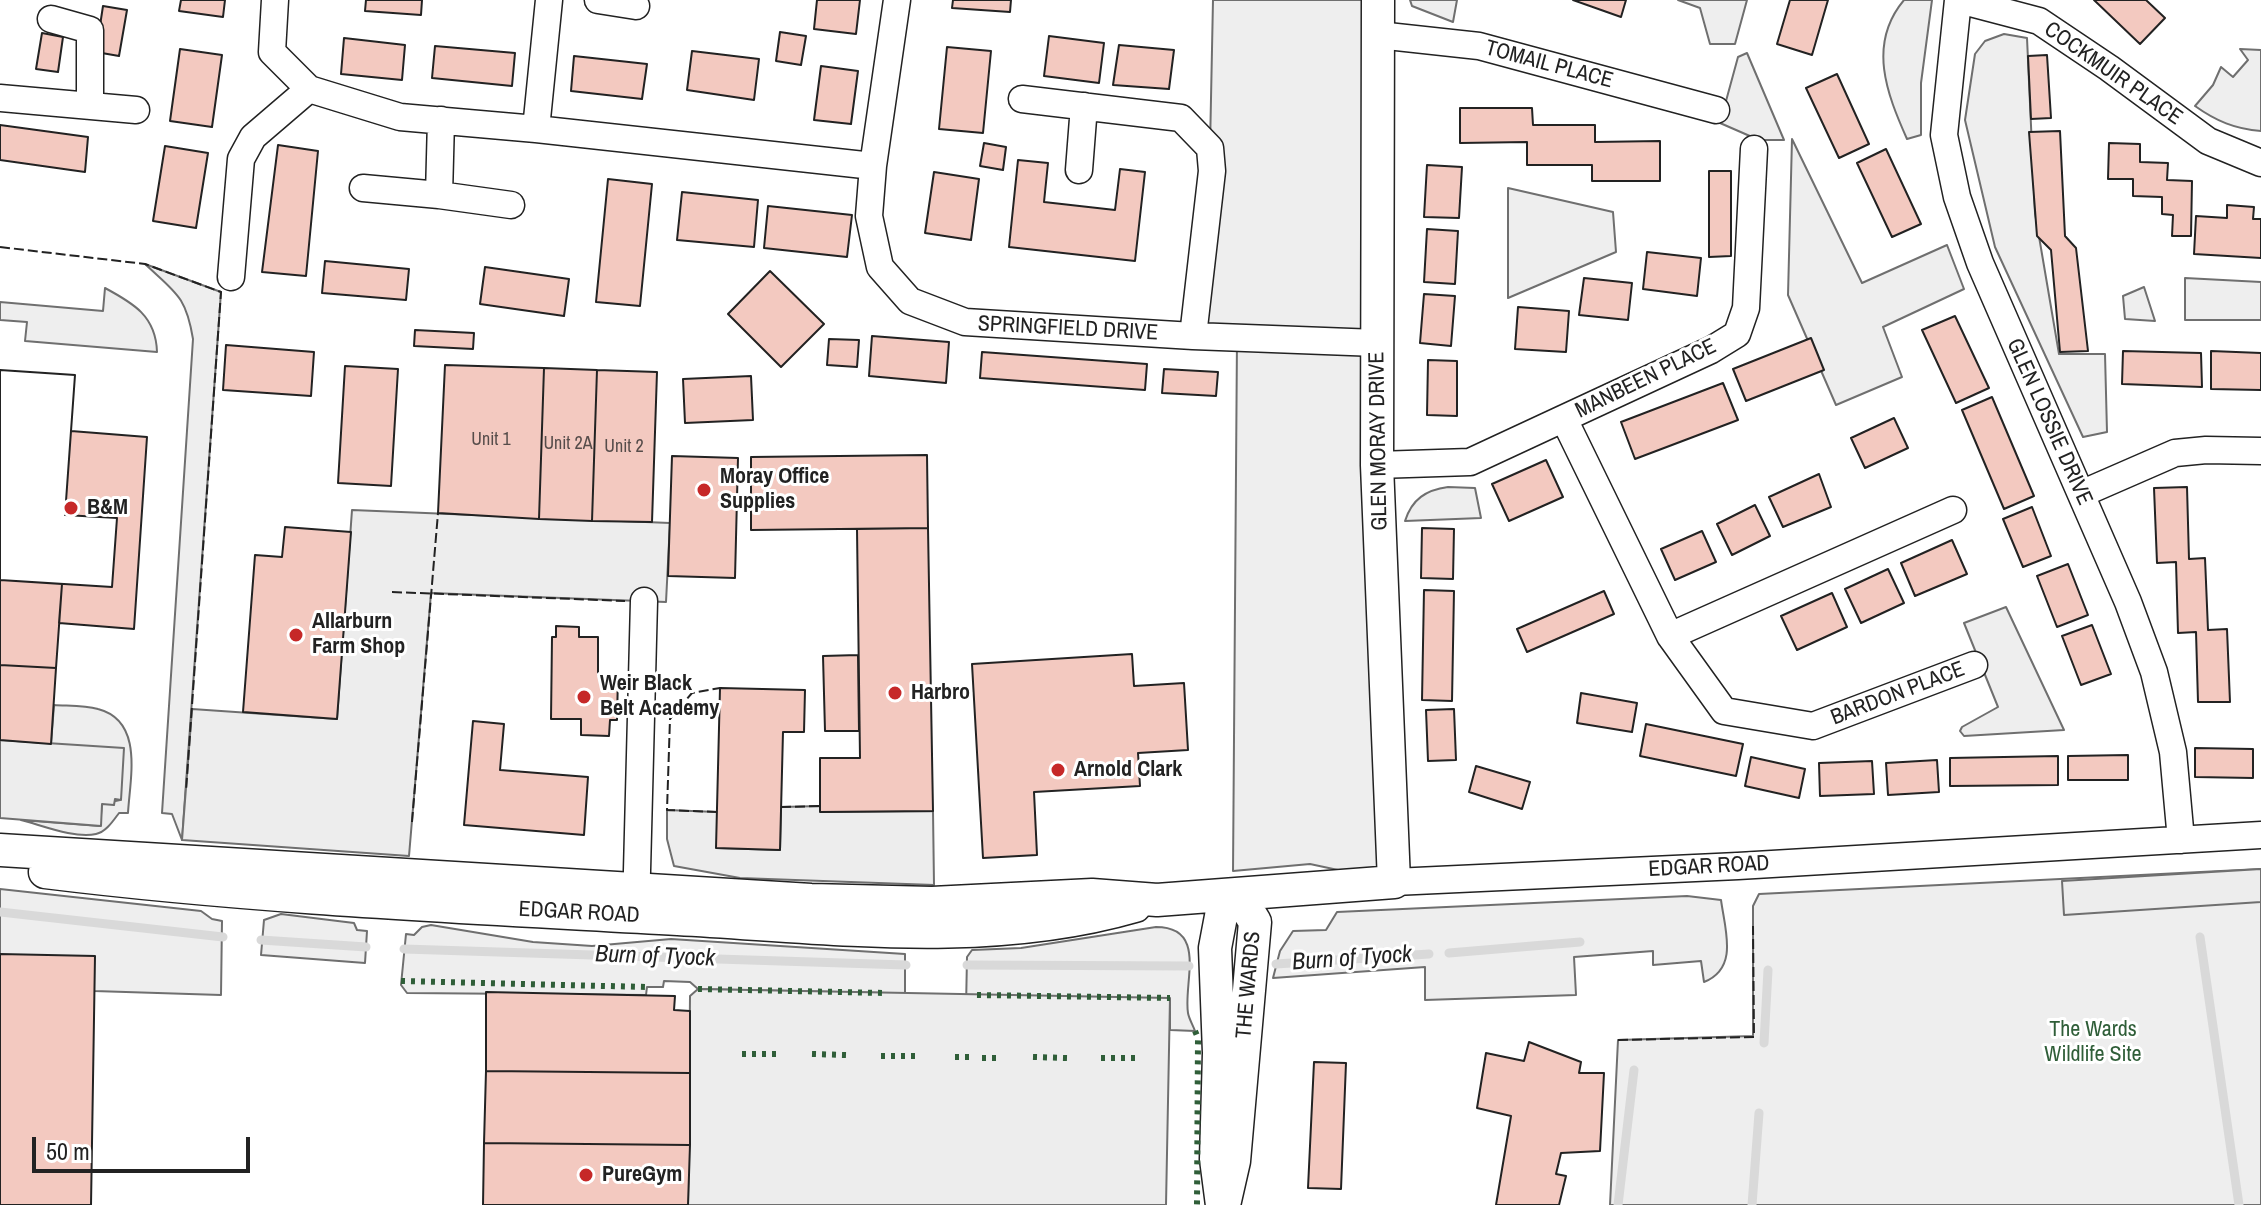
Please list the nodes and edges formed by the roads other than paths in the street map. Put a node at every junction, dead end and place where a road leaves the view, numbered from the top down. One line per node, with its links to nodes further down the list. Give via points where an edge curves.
1 (275, 0): 10 (street, via 272,52)
2 (549, 0): 18 (street)
3 (598, 0): 7 (street)
4 (897, 0): 21 (street, SPRINGFIELD DRIVE)
5 (1378, 0): 9 (street, GLEN MORAY DRIVE)
6 (1958, 0): 20 (street, COCKMUIR PLACE, via 2039,21 2208,141); 32 (street, GLEN LOSSIE DRIVE, via 1944,135 1957,197 1980,263)
7 (636, 6)
8 (51, 19): 13 (street, via 90,30)
9 (1378, 35): 16 (street, TOMAIL PLACE, via 1479,46); 28 (street, GLEN MORAY DRIVE)
10 (309, 89): 17 (street, via 400,117); 26 (street, via 253,137 241,159)
11 (0, 98): 13 (street)
12 (1022, 99): 14 (street)
13 (90, 106): 15 (street)
14 (1084, 106): 22 (street); 27 (street, via 1181,118 1210,148 1212,171)
15 (136, 110)
16 (1716, 110)
17 (441, 120): 18 (street); 24 (street)
18 (536, 129): 21 (street)
19 (1754, 149): 29 (street, MANBEEN PLACE, via 1746,308 1737,334)
20 (2261, 163)
21 (873, 166): 27 (street, SPRINGFIELD DRIVE, via 869,216 880,267 910,301 965,322)
22 (1079, 170)
23 (363, 188): 24 (street)
24 (439, 195): 25 (street)
25 (511, 205)
26 (231, 277)
27 (1193, 336): 28 (street, SPRINGFIELD DRIVE)
28 (1377, 343): 31 (street, GLEN MORAY DRIVE)
29 (1564, 419): 31 (street, MANBEEN PLACE, via 1470,462); 35 (street, BARDON PLACE)
30 (2261, 451): 32 (street, via 2175,453)
31 (1377, 465): 41 (street, GLEN MORAY DRIVE)
32 (2081, 494): 38 (street, GLEN LOSSIE DRIVE, via 2154,672 2173,752)
33 (1953, 510): 35 (street)
34 (644, 601): 45 (street)
35 (1670, 636): 36 (street, BARDON PLACE, via 1724,711 1813,726)
36 (1974, 665)
37 (2261, 835): 38 (street, EDGAR ROAD)
38 (2181, 840): 41 (street, EDGAR ROAD)
39 (0, 850): 45 (street, EDGAR ROAD)
40 (0, 866): 45 (street, EDGAR ROAD, via 199,889)
41 (1394, 882): 42 (street, EDGAR ROAD)
42 (1280, 892): 43 (street, EDGAR ROAD); 46 (street)
43 (1238, 894): 44 (street, EDGAR ROAD); 46 (street, THE WARDS); 47 (street, THE WARDS, via 1222,911)
44 (1170, 899): 45 (street, EDGAR ROAD, via 1092,895 932,903); 47 (street, via 1207,918)
45 (636, 903)
46 (1255, 922): 48 (street, THE WARDS, via 1234,1161)
47 (1216, 934): 48 (street, THE WARDS, via 1216,1159)
48 (1223, 1205)

